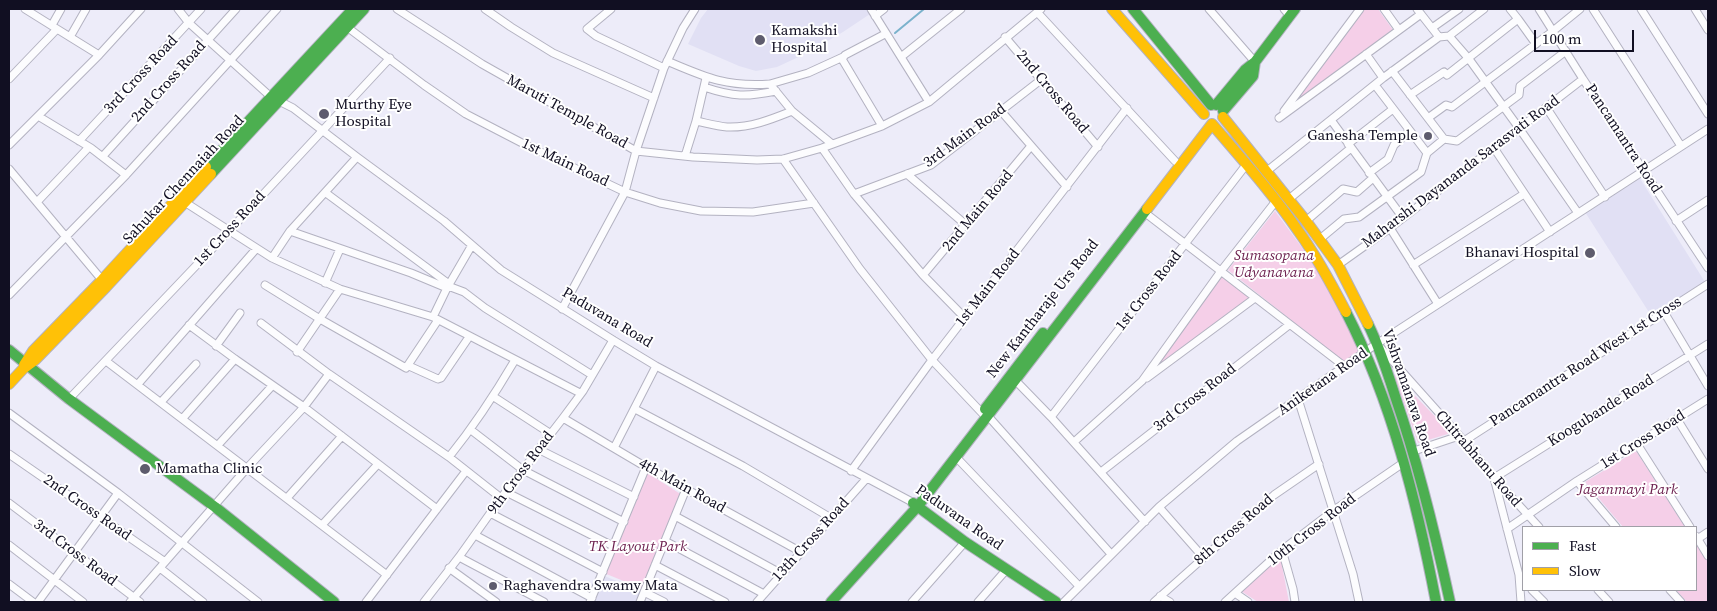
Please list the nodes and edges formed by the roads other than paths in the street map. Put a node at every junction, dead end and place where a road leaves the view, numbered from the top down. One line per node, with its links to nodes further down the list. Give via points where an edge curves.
1 (61, 9): 37 (street)
2 (86, 9): 45 (street)
3 (142, 9): 52 (street)
4 (178, 9): 36 (street, Paduvana Road)
5 (201, 9): 36 (street, 3rd Cross Road)
6 (236, 9): 48 (street, 2nd Cross Road)
7 (277, 9): 57 (street)
8 (353, 9): 73 (main road, Sahukar Chennaiah Road)
9 (364, 9): 38 (main road, Sahukar Chennaiah Road)
10 (397, 9): 104 (street, Maruti Temple Road, via 482,64)
11 (485, 9): 72 (street, via 553,53)
12 (611, 9): 59 (street, via 587,29 596,36)
13 (695, 9): 59 (street)
14 (871, 9): 34 (street)
15 (884, 9): 34 (street)
16 (961, 9): 54 (street)
17 (1112, 9): 85 (main road, Vishvamanava Road)
18 (1133, 9): 78 (main road, Vishvamanava Road)
19 (1209, 9): 58 (street)
20 (1360, 9): 51 (street, via 1279,118)
21 (1384, 9): 40 (street)
22 (1459, 9): 39 (street)
23 (1484, 9): 44 (street)
24 (1510, 9): 35 (street)
25 (1539, 9): 42 (street, Pancamantra Road)
26 (1580, 9): 42 (street)
27 (1593, 9): 99 (street)
28 (1641, 9): 82 (street)
29 (1695, 9): 41 (street)
30 (29, 10): 37 (street)
31 (1039, 10): 46 (street, Maruti Temple Road); 77 (street)
32 (1289, 11): 58 (main road)
33 (1419, 11): 39 (street); 40 (street)
34 (875, 16): 43 (street)
35 (1518, 19): 49 (street); 56 (street)
36 (189, 23): 48 (street, Paduvana Road); 94 (street, 3rd Cross Road)
37 (54, 27): 45 (street); 63 (street)
38 (347, 27): 55 (street, 1st Main Road); 73 (main road, Sahukar Chennaiah Road)
39 (1432, 28): 47 (street)
40 (1399, 30): 51 (street)
41 (1708, 30)
42 (1553, 31): 49 (street); 50 (street, Pancamantra Road)
43 (885, 34): 53 (street); 54 (street)
44 (1449, 36): 47 (street); 56 (street)
45 (70, 37): 52 (street)
46 (1005, 37): 64 (street, 2nd Cross Road); 74 (street, Maruti Temple Road)
47 (1439, 37): 60 (street)
48 (208, 39): 57 (street, Paduvana Road); 106 (street, 2nd Cross Road)
49 (1536, 44): 66 (street)
50 (1566, 51): 65 (street, Pancamantra Road); 75 (street, via 1520,86 1519,96)
51 (1366, 54): 62 (street)
52 (99, 55): 83 (street)
53 (843, 57): 67 (street, via 808,74); 88 (street)
54 (901, 57): 74 (street)
55 (390, 58): 91 (street, 1st Cross Road); 119 (street, 1st Main Road, via 466,114)
56 (1469, 59): 66 (street); 71 (street, via 1448,75 1444,72)
57 (231, 61): 73 (street, Paduvana Road); 116 (street)
58 (1255, 62): 78 (main road, via 1245,70)
59 (666, 64): 61 (street); 72 (street)
60 (1392, 71): 62 (street); 71 (street)
61 (706, 78): 67 (street, via 747,86); 69 (street)
62 (1383, 78): 68 (street)
63 (9, 79)
64 (1042, 79): 81 (street, 3rd Main Road); 101 (street, 2nd Cross Road)
65 (1583, 79): 76 (street, Maharshi Dayananda Sarasvati Road); 114 (street, Pancamantra Road)
66 (1485, 82): 75 (street); 84 (street, via 1452,107 1446,105)
67 (770, 84): 70 (street)
68 (1375, 85): 79 (street); 86 (street)
69 (704, 87): 70 (street, via 733,96); 87 (street)
70 (776, 91): 80 (street)
71 (1410, 95): 84 (street)
72 (654, 98): 104 (street)
73 (274, 99): 91 (street, Paduvana Road, via 293,108); 126 (main road, Sahukar Chennaiah Road)
74 (929, 102): 88 (street, Maruti Temple Road)
75 (1504, 107): 89 (street); 93 (street, via 1457,141)
76 (1546, 107): 89 (street, Maharshi Dayananda Sarasvati Road); 124 (street)
77 (1127, 108): 101 (street, 1st Main Road); 110 (street)
78 (1218, 109): 85 (main road, via 1206,108); 85 (main road, via 1220,122); 113 (main road, Vishvamanava Road)
79 (1393, 109): 92 (street); 98 (street)
80 (792, 111): 87 (street, via 768,121 741,126 727,127); 95 (street)
81 (1001, 111): 97 (street); 115 (street, 3rd Main Road, via 931,165)
82 (1708, 114)
83 (38, 116): 94 (street); 96 (street)
84 (1428, 118): 93 (street)
85 (1207, 119): 110 (main road, New Kantharaje Urs Road); 111 (main road, Vishvamanava Road); 131 (main road, New Kantharaje Urs Road)
86 (1331, 120): 98 (street); 113 (street)
87 (696, 121): 107 (street)
88 (882, 126): 95 (street, Maruti Temple Road)
89 (1519, 128): 103 (street, Maharshi Dayananda Sarasvati Road); 132 (street)
90 (1708, 129): 99 (street, Aniketana Road)
91 (322, 130): 108 (street, Paduvana Road); 138 (street, 1st Cross Road)
92 (1410, 131): 105 (street); 117 (street, via 1394,145 1388,159)
93 (1444, 139): 105 (street)
94 (80, 141): 100 (street)
95 (832, 144): 102 (street, Maruti Temple Road)
96 (9, 145)
97 (1032, 146): 118 (street); 136 (street, 2nd Main Road)
98 (1349, 146): 117 (street); 125 (street)
99 (1681, 146): 114 (street, Aniketana Road)
100 (89, 147): 106 (street); 129 (street)
101 (1098, 147): 118 (street, 1st Main Road)
102 (822, 148): 109 (street, Maruti Temple Road); 121 (street)
103 (1494, 148): 122 (street); 133 (street, Maharshi Dayananda Sarasvati Road)
104 (636, 151): 107 (street, Maruti Temple Road); 119 (street)
105 (1427, 153): 123 (street, via 1421,172)
106 (103, 156): 116 (street)
107 (685, 156): 109 (street, Maruti Temple Road)
108 (356, 158): 120 (street); 144 (street, Paduvana Road)
109 (783, 159): 130 (street)
110 (1174, 161): 206 (main road, New Kantharaje Urs Road)
111 (1246, 165): 128 (main road, Vishvamanava Road); 143 (street, 1st Cross Road)
112 (9, 168): 129 (street)
113 (1267, 171): 125 (main road, Vishvamanava Road)
114 (1644, 171): 124 (street, Aniketana Road); 135 (street, Pancamantra Road)
115 (907, 174): 121 (street, 3rd Main Road); 136 (street)
116 (126, 175): 141 (street)
117 (1371, 175): 123 (street); 134 (street, via 1357,192 1343,189)
118 (1067, 186): 165 (street, 1st Main Road)
119 (625, 192): 130 (street, 1st Main Road, via 701,211 753,212); 162 (street)
120 (326, 193): 139 (street); 157 (street)
121 (854, 194): 152 (street)
122 (1524, 194): 140 (street); 149 (street)
123 (1387, 196): 133 (street); 142 (street, via 1359,218 1344,219)
124 (1604, 197): 132 (street, Aniketana Road)
125 (1288, 199): 134 (main road, Vishvamanava Road)
126 (181, 200): 138 (street); 153 (main road, Sahukar Chennaiah Road); 185 (main road, Sahukar Chennaiah Road, via 106,287)
127 (1708, 200): 135 (street)
128 (1276, 201): 151 (street); 178 (main road, Vishvamanava Road, via 1324,271)
129 (37, 202): 141 (street)
130 (814, 203): 182 (street, via 860,269)
131 (1144, 212): 143 (street); 191 (main road, New Kantharaje Urs Road)
132 (1578, 213): 140 (street, Aniketana Road)
133 (1403, 218): 137 (street, Maharshi Dayananda Sarasvati Road)
134 (1306, 220): 142 (main road, Vishvamanava Road)
135 (1676, 221): 150 (street, Pancamantra Road)
136 (966, 225): 152 (street, 2nd Main Road)
137 (1390, 228): 148 (street, Maharshi Dayananda Sarasvati Road); 149 (street)
138 (230, 230): 145 (street); 183 (street, 1st Cross Road)
139 (290, 232): 146 (street); 147 (street)
140 (1550, 232): 161 (street, Aniketana Road)
141 (65, 237): 153 (street); 159 (street)
142 (1320, 240): 148 (main road, Vishvamanava Road)
143 (1186, 243): 151 (street); 207 (street, 1st Cross Road)
144 (472, 245): 157 (street); 162 (street, Paduvana Road, via 501,270)
145 (256, 249): 147 (street); 169 (street)
146 (340, 249): 154 (street); 157 (street)
147 (272, 258): 154 (street)
148 (1338, 265): 174 (main road, Vishvamanava Road)
149 (1413, 265): 161 (street)
150 (1708, 268)
151 (1221, 271): 160 (street); 192 (street)
152 (923, 275): 165 (street)
153 (102, 280): 185 (main road, Sahukar Chennaiah Road, via 33,351)
154 (324, 283): 158 (street)
155 (1708, 284): 163 (street, Pancamantra Road West 1st Cross)
156 (265, 285): 166 (street)
157 (448, 286): 167 (street); 190 (street, via 464,292)
158 (340, 289): 166 (street); 167 (street)
159 (9, 295)
160 (1255, 298): 170 (street); 192 (street)
161 (1438, 304): 174 (street, Aniketana Road)
162 (562, 309): 172 (street, Paduvana Road)
163 (1664, 312): 179 (street); 214 (street, Pancamantra Road West 1st Cross)
164 (240, 313): 175 (street)
165 (965, 318): 182 (street, 1st Main Road)
166 (320, 319): 177 (street); 186 (street, via 406,368)
167 (435, 319): 171 (street); 186 (street)
168 (261, 323): 177 (street)
169 (189, 325): 175 (street); 194 (street)
170 (1289, 325): 188 (street); 233 (street, 3rd Cross Road)
171 (469, 337): 181 (street); 186 (street, via 438,380)
172 (613, 340): 187 (street, Paduvana Road); 190 (street, 9th Cross Road)
173 (1708, 344): 179 (street, Koogubande Road)
174 (1378, 345): 178 (street, Aniketana Road); 214 (street, Chitrabhanu Road); 220 (main road, Vishvamanava Road)
175 (216, 346): 180 (street)
176 (9, 350): 185 (main road)
177 (297, 352): 189 (street)
178 (1365, 352): 188 (street, Aniketana Road); 224 (main road, Vishvamanava Road)
179 (1689, 356): 196 (street); 234 (street, Koogubande Road)
180 (234, 359): 195 (street); 208 (street)
181 (515, 360): 197 (street); 198 (street)
182 (932, 360): 206 (street); 232 (street, 1st Main Road)
183 (106, 361): 194 (street); 199 (street, 1st Cross Road)
184 (196, 364): 202 (street)
185 (25, 365): 193 (main road, Sahukar Chennaiah Road); 199 (main road)
186 (409, 366)
187 (656, 366): 204 (street); 232 (street, Paduvana Road)
188 (1344, 366): 200 (street, Aniketana Road)
189 (329, 374): 203 (street); 222 (street)
190 (592, 375): 197 (street, 9th Cross Road)
191 (1016, 381): 206 (main road, New Kantharaje Urs Road); 207 (street)
192 (1142, 381): 215 (street)
193 (9, 384)
194 (138, 384): 202 (street)
195 (272, 386): 203 (street); 217 (street)
196 (1708, 386)
197 (580, 393): 209 (street, 9th Cross Road)
198 (494, 397): 211 (street); 212 (street)
199 (69, 399): 245 (main road)
200 (1298, 399): 226 (street); 246 (street, Aniketana Road, via 1237,441)
201 (1708, 399): 210 (street, 1st Cross Road)
202 (161, 402): 208 (street)
203 (304, 407): 213 (street); 227 (street)
204 (635, 408): 218 (street); 253 (street)
205 (9, 413): 239 (street)
206 (985, 415): 223 (main road, New Kantharaje Urs Road); 244 (main road, New Kantharaje Urs Road); 271 (street)
207 (1051, 417): 215 (street)
208 (183, 418): 217 (street)
209 (563, 418): 212 (street, 9th Cross Road); 218 (street, 4th Main Road)
210 (1677, 418): 216 (street, 1st Cross Road); 229 (street)
211 (471, 430): 222 (street); 230 (street)
212 (550, 434): 219 (street, 9th Cross Road)
213 (342, 436): 225 (street); 241 (street)
214 (1462, 439): 220 (street, Pancamantra Road West 1st Cross); 234 (street, Chitrabhanu Road)
215 (1074, 442): 233 (street)
216 (1637, 444): 236 (street, 1st Cross Road); 259 (street)
217 (218, 445): 227 (street)
218 (614, 448): 228 (street, 4th Main Road)
219 (540, 450): 230 (street, 9th Cross Road); 240 (street)
220 (1414, 452): 321 (main road, Vishvamanava Road)
221 (9, 454): 252 (street, 2nd Cross Road)
222 (449, 457): 231 (street)
223 (956, 457): 244 (main road, New Kantharaje Urs Road); 285 (street)
224 (1404, 463): 248 (street, 10th Cross Road); 320 (main road, Vishvamanava Road)
225 (378, 464): 247 (street); 256 (street)
226 (1319, 464): 248 (street); 274 (street, 8th Cross Road, via 1274,495)
227 (248, 467): 241 (street); 245 (street)
228 (646, 467): 237 (street, 4th Main Road); 240 (street)
229 (1708, 469)
230 (523, 470): 238 (street, 9th Cross Road); 254 (street)
231 (466, 471): 242 (street); 247 (street)
232 (852, 471): 235 (street, Paduvana Road)
233 (1101, 472): 255 (street)
234 (1494, 478): 250 (street, Chitrabhanu Road); 260 (street)
235 (866, 479): 244 (street, Paduvana Road); 253 (street, 13th Cross Road)
236 (1577, 481): 250 (street, 1st Cross Road); 258 (street)
237 (686, 489): 251 (street); 269 (street, 4th Main Road)
238 (506, 492): 242 (street, 9th Cross Road); 267 (street)
239 (118, 494): 252 (street); 265 (street)
240 (634, 497): 254 (street)
241 (287, 498): 256 (street)
242 (501, 498): 249 (street, 9th Cross Road)
243 (9, 504): 270 (street, 3rd Cross Road)
244 (915, 504): 264 (main road, Paduvana Road); 310 (main road, New Kantharaje Urs Road, via 908,517)
245 (215, 507): 265 (street); 301 (main road)
246 (1159, 507): 255 (street, Aniketana Road); 274 (street)
247 (437, 509): 281 (street)
248 (1333, 511): 268 (street, 10th Cross Road); 319 (street)
249 (490, 513): 261 (street, 9th Cross Road); 279 (street)
250 (1527, 515): 257 (street, Chitrabhanu Road); 260 (street, 1st Cross Road)
251 (675, 516): 263 (street); 280 (street)
252 (100, 518): 270 (street); 275 (street, 2nd Cross Road)
253 (831, 518): 269 (street, 13th Cross Road)
254 (624, 522): 267 (street)
255 (1145, 522): 271 (street, Aniketana Road)
256 (322, 525): 281 (street)
257 (1538, 526)
258 (1615, 526)
259 (1689, 526)
260 (1507, 529): 282 (street)
261 (475, 535): 273 (street, 9th Cross Road); 293 (street)
262 (1697, 540): 272 (street)
263 (665, 541): 276 (street); 291 (street)
264 (965, 542): 278 (main road, Paduvana Road); 311 (street)
265 (181, 544): 275 (street); 300 (street)
266 (9, 545): 283 (street)
267 (613, 546): 279 (street)
268 (1282, 550): 290 (street, 10th Cross Road); 318 (street)
269 (801, 552): 280 (street, 13th Cross Road)
270 (74, 553): 283 (street); 294 (street, 3rd Cross Road)
271 (1111, 554): 285 (street, Aniketana Road)
272 (1708, 556)
273 (459, 557): 277 (street, 9th Cross Road); 305 (street)
274 (1203, 558): 292 (street, 8th Cross Road)
275 (162, 565): 294 (street); 299 (street, 2nd Cross Road)
276 (655, 565): 289 (street); 308 (street)
277 (449, 568): 303 (street, 9th Cross Road); 304 (street)
278 (1007, 569): 295 (main road, Paduvana Road); 312 (street)
279 (603, 572): 293 (street)
280 (782, 574): 291 (street, 13th Cross Road)
281 (387, 575): 302 (street)
282 (1521, 577): 322 (street)
283 (55, 579): 297 (street); 298 (street)
284 (9, 584): 296 (street)
285 (1079, 586): 313 (street, Aniketana Road)
286 (1533, 591): 323 (street)
287 (1599, 591): 324 (street)
288 (1671, 591): 325 (street)
289 (644, 592): 306 (street); 307 (street)
290 (1235, 593): 316 (street, 10th Cross Road); 317 (street)
291 (764, 594): 309 (street, 13th Cross Road)
292 (1160, 596): 314 (street, 8th Cross Road); 315 (street)
293 (591, 600)
294 (135, 601)
295 (1049, 601)
296 (33, 602)
297 (38, 602)
298 (83, 602)
299 (203, 602)
300 (258, 602)
301 (334, 602)
302 (366, 602)
303 (425, 602)
304 (496, 602)
305 (544, 602)
306 (640, 602)
307 (664, 602)
308 (725, 602)
309 (757, 602)
310 (831, 602)
311 (912, 602)
312 (978, 602)
313 (1064, 602)
314 (1154, 602)
315 (1170, 602)
316 (1225, 602)
317 (1248, 602)
318 (1295, 602)
319 (1359, 602)
320 (1436, 602)
321 (1450, 602)
322 (1521, 602)
323 (1544, 602)
324 (1609, 602)
325 (1681, 602)

